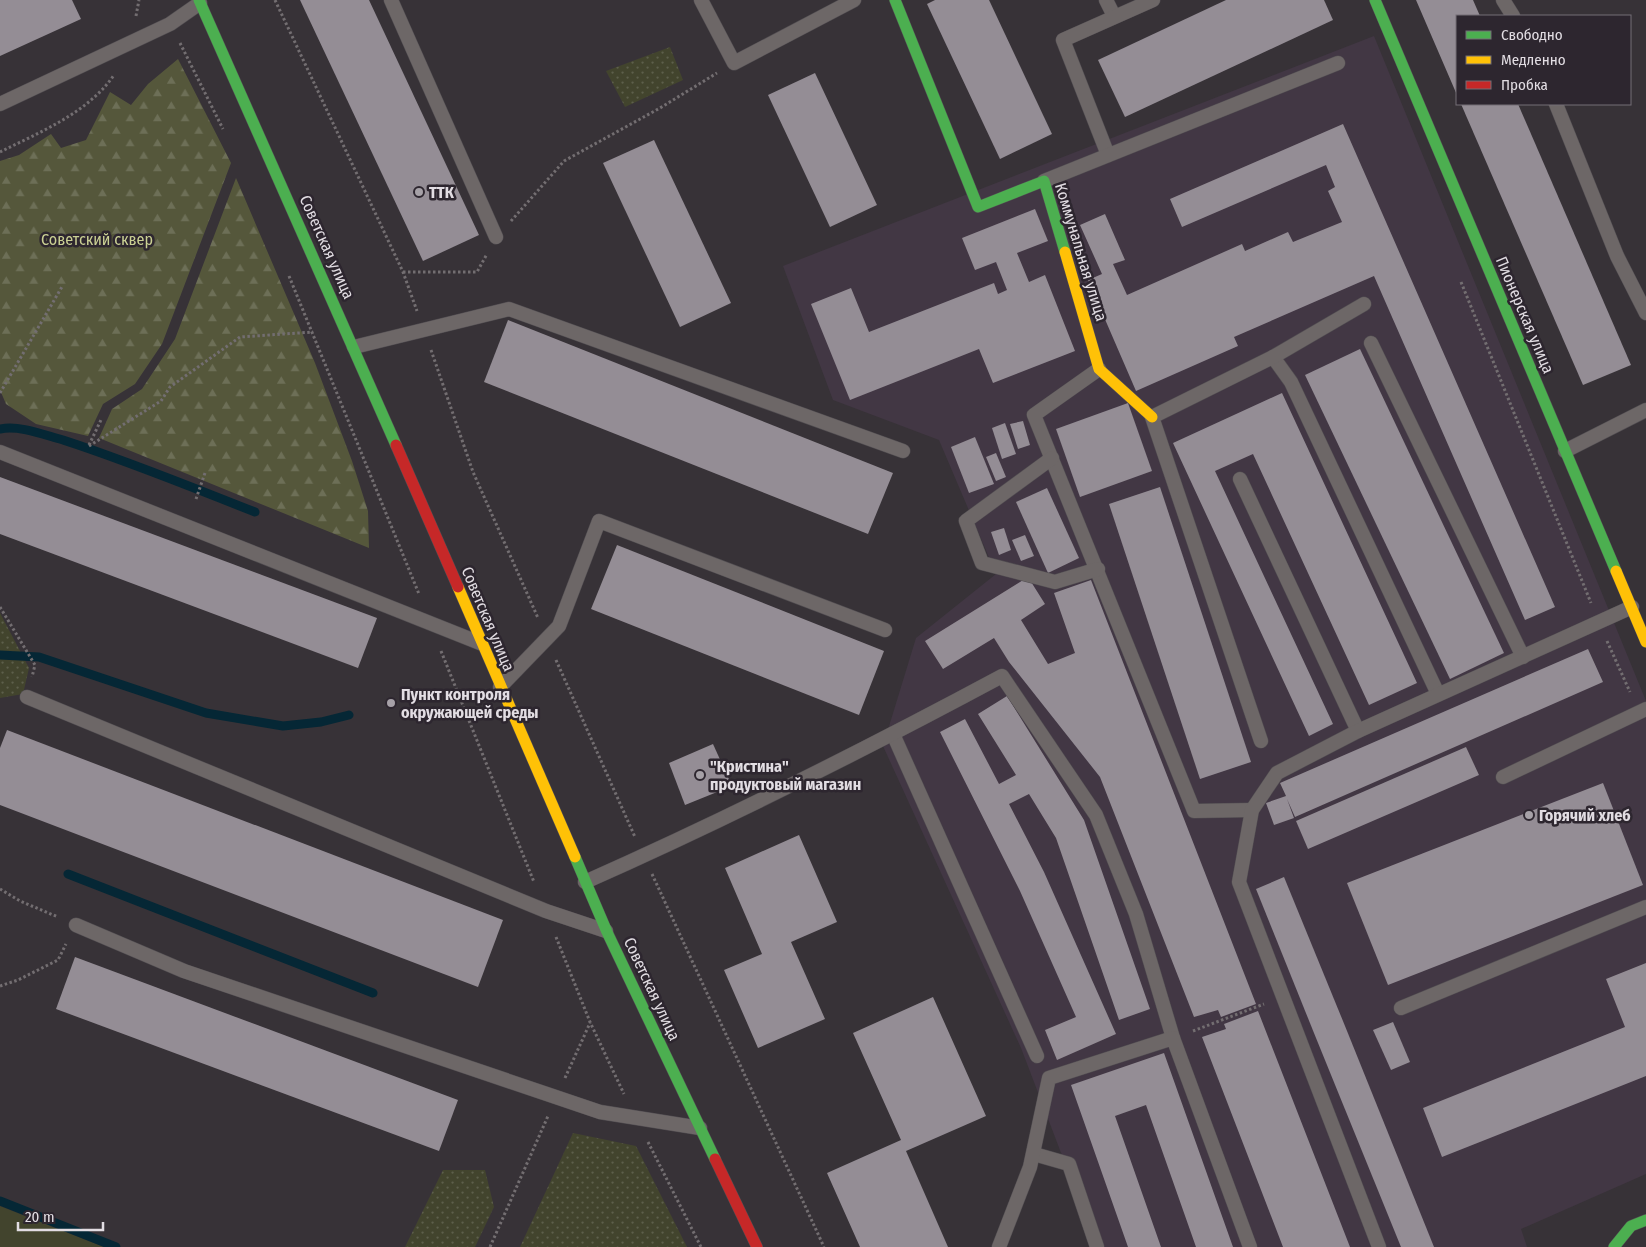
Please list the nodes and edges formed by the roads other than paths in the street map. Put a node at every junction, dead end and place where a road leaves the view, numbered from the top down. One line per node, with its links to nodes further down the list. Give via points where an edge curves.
1 (391, 0): 17 (lane)
2 (702, 0): 3 (lane, via 734,62)
3 (854, 0)
4 (895, 0): 16 (street, Коммунальная улица, via 978,207)
5 (1106, 0): 11 (lane)
6 (1153, 0): 11 (lane)
7 (1375, 0): 27 (street, Пионерская улица)
8 (1504, 0): 10 (lane)
9 (200, 1): 13 (lane, via 170,24); 21 (street, Советская улица)
10 (1512, 15)
11 (1114, 16): 15 (lane, via 1063,40)
12 (1338, 63): 15 (lane)
13 (0, 104)
14 (1556, 105): 19 (lane, via 1617,256)
15 (1108, 155): 16 (lane)
16 (1044, 181): 23 (street, Коммунальная улица)
17 (496, 237)
18 (1364, 304): 22 (lane)
19 (1646, 313)
20 (1371, 342): 36 (lane)
21 (354, 347): 26 (lane, via 509,309); 35 (street, Советская улица)
22 (1273, 357): 25 (lane); 38 (lane, via 1291,382)
23 (1099, 369): 25 (street); 29 (lane, via 1034,415)
24 (1646, 410): 27 (lane)
25 (1152, 417): 43 (lane)
26 (903, 451)
27 (1565, 451): 32 (street, Пионерская улица)
28 (0, 452): 35 (lane)
29 (1052, 458): 31 (lane); 31 (lane, via 966,521 982,563 1055,582)
30 (1240, 479): 41 (lane)
31 (1098, 569): 45 (lane, via 1194,810)
32 (1632, 607): 34 (street, Пионерская улица); 36 (lane)
33 (886, 630): 37 (lane, via 598,521 559,626)
34 (1646, 642)
35 (480, 643): 37 (street, Советская улица)
36 (1523, 657): 38 (lane)
37 (500, 686): 46 (street, Советская улица)
38 (1438, 694): 41 (lane)
39 (27, 697): 49 (lane, via 546,910)
40 (1643, 710): 44 (lane)
41 (1358, 731): 45 (lane, via 1277,772)
42 (893, 734): 46 (lane); 51 (lane, via 1002,676 1096,814 1136,914); 52 (lane)
43 (1261, 740)
44 (1503, 777)
45 (1252, 810): 60 (lane, via 1239,882)
46 (585, 882): 49 (street, Советская улица)
47 (1646, 907): 50 (lane)
48 (76, 925): 53 (lane, via 184,970 600,1112)
49 (607, 932): 53 (street, Советская улица)
50 (1401, 1008)
51 (1173, 1038): 54 (lane, via 1049,1078); 59 (lane)
52 (1037, 1056)
53 (700, 1128): 56 (street, Советская улица)
54 (1034, 1154): 57 (lane); 58 (lane, via 1069,1164)
55 (1646, 1220): 61 (street, via 1631,1226)
56 (757, 1247)
57 (999, 1247)
58 (1097, 1247)
59 (1250, 1247)
60 (1379, 1247)
61 (1614, 1247)

